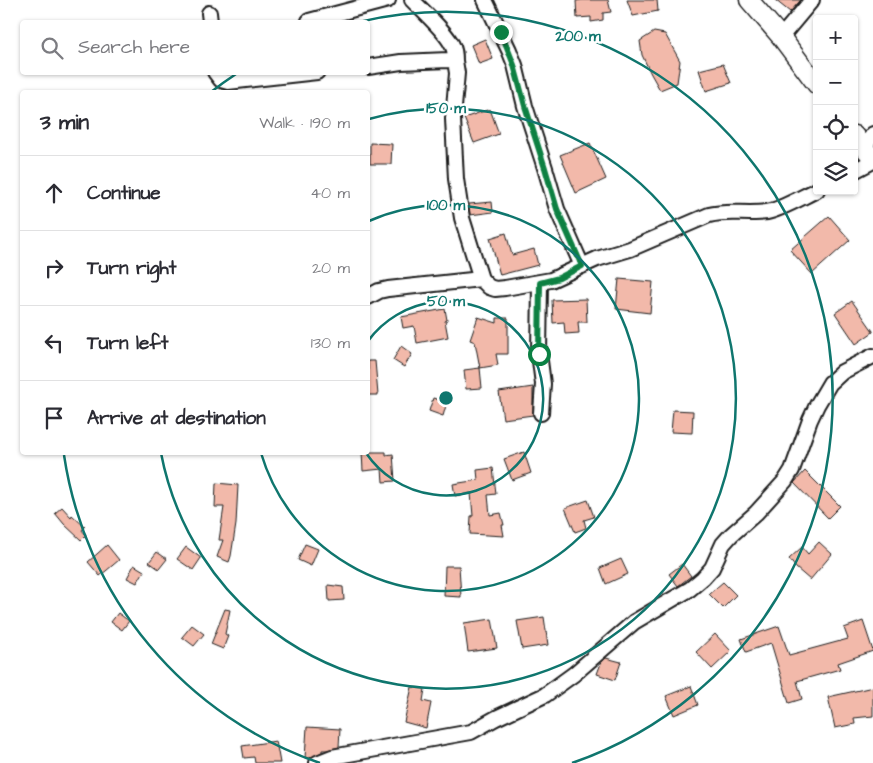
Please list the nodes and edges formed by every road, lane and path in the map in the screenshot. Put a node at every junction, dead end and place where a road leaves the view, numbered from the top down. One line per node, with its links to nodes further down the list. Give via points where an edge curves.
1 (388, 0): 6 (street)
2 (412, 0): 8 (street, via 452,44)
3 (485, 0): 16 (street, via 509,50 557,209)
4 (749, 0): 7 (street)
5 (812, 0): 7 (street)
6 (313, 20)
7 (781, 38): 12 (street)
8 (455, 61): 9 (street, via 401,62); 17 (street, via 456,179 462,218)
9 (370, 67)
10 (217, 75): 11 (street, via 228,82)
11 (290, 75)
12 (813, 80)
13 (867, 147): 14 (street)
14 (858, 164)
15 (813, 192): 16 (street, via 770,212 717,212)
16 (582, 266): 18 (street)
17 (481, 279): 18 (street, via 495,289); 19 (street, via 388,289)
18 (540, 283): 21 (street)
19 (370, 296)
20 (873, 356): 22 (street, via 842,372 830,383 785,481 723,544 712,568 703,578 634,622 574,674 545,695 471,732 332,757)
21 (541, 413)
22 (317, 763)

